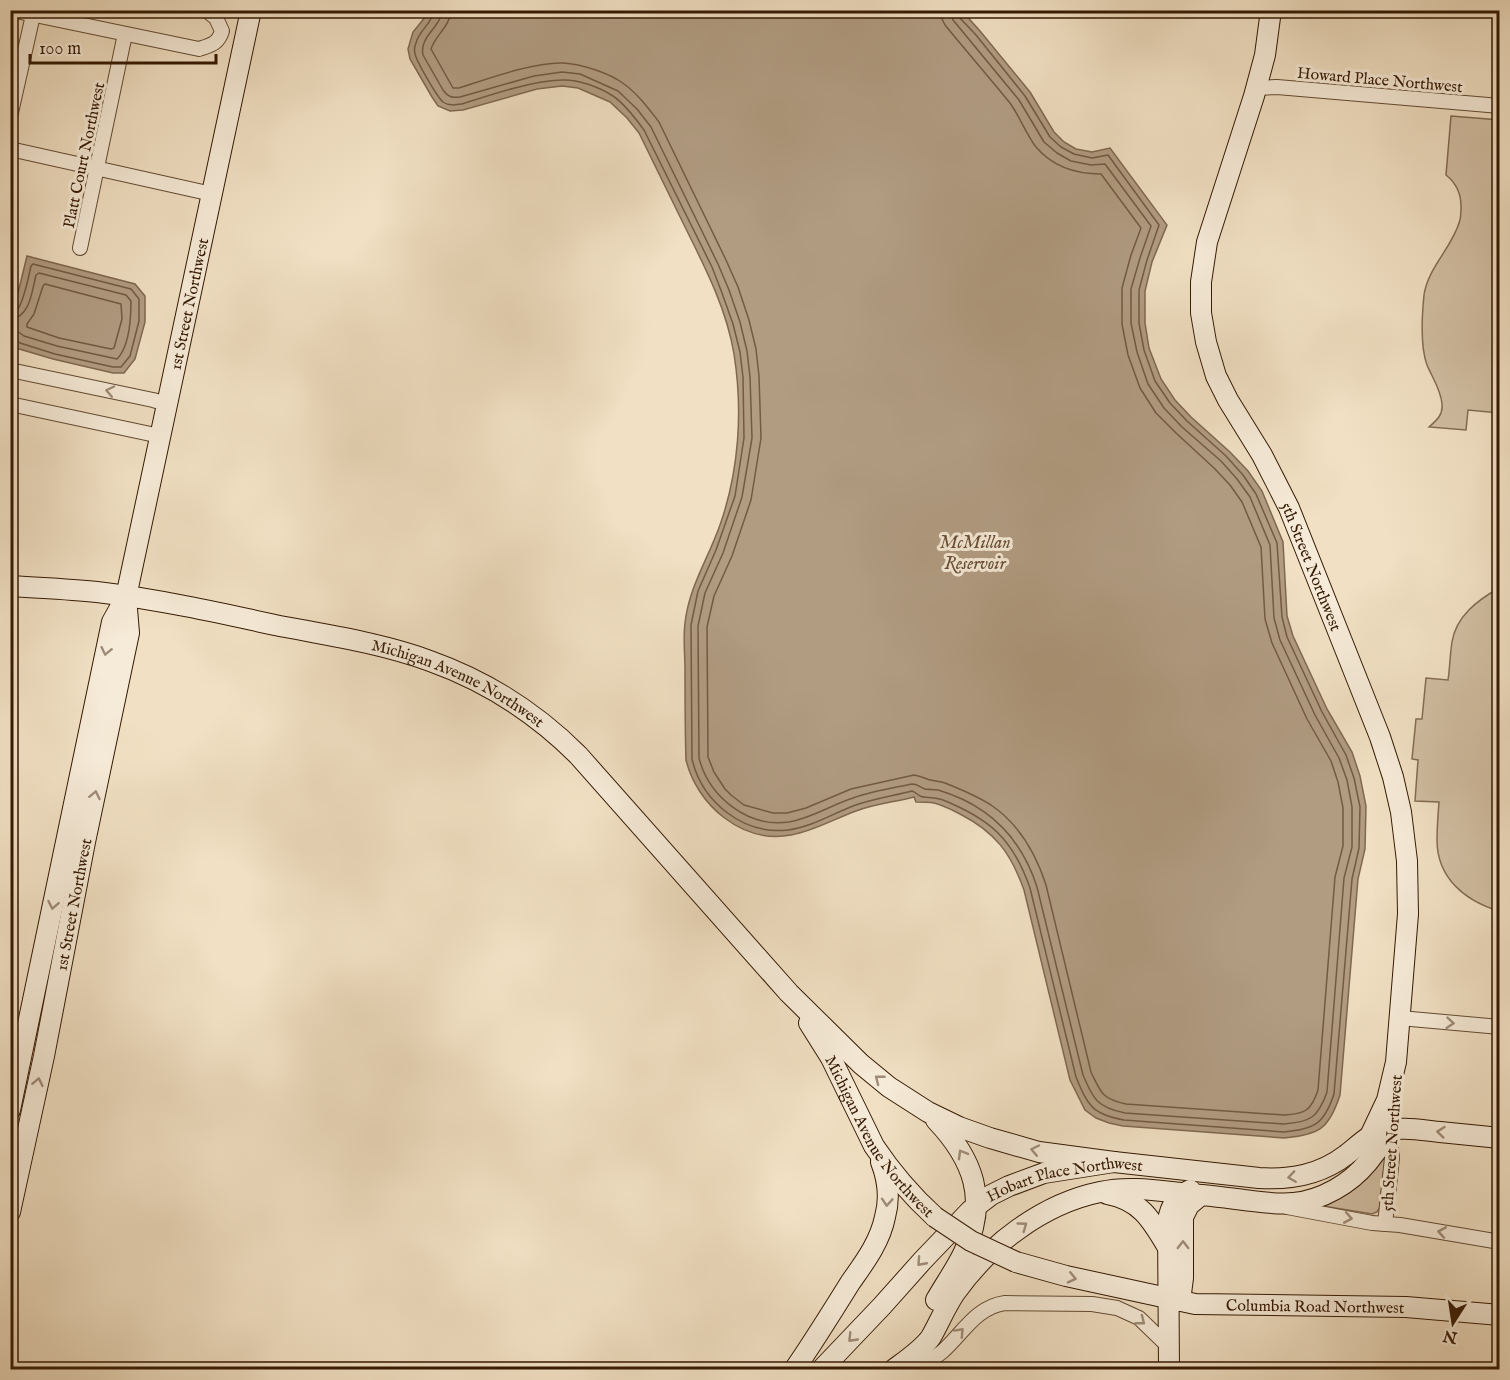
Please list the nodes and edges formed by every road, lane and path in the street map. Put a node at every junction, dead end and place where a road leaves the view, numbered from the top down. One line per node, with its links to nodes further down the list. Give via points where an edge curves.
1 (11, 10): 5 (street)
2 (206, 10): 6 (street, via 216,18)
3 (251, 10): 8 (main road, 1st Street Northwest)
4 (1271, 10): 9 (main road, 5th Street Northwest)
5 (33, 15): 7 (street); 11 (street)
6 (222, 31): 7 (street, via 214,44 199,50); 8 (street)
7 (125, 34): 13 (street, Platt Court Northwest)
8 (246, 37): 14 (main road, 1st Street Northwest)
9 (1257, 88): 10 (street, Howard Place Northwest); 23 (main road, 5th Street Northwest, via 1205,252 1202,323 1216,376 1286,501 1391,770 1401,812 1408,878)
10 (1500, 106)
11 (10, 117)
12 (10, 149): 13 (street)
13 (97, 169): 14 (street); 15 (street, Platt Court Northwest)
14 (212, 194): 18 (main road, 1st Street Northwest)
15 (80, 248)
16 (10, 370): 18 (street, one-way to 16)
17 (10, 404): 19 (street)
18 (167, 404): 19 (main road, 1st Street Northwest)
19 (160, 436): 21 (main road, 1st Street Northwest)
20 (10, 586): 21 (main road, Michigan Avenue Northwest)
21 (126, 597): 22 (main road, Michigan Avenue Northwest, via 388,649 437,663 498,692 560,737 588,764); 26 (main road, 1st Street Northwest, one-way to 26, via 112,622); 37 (main road, 1st Street Northwest, one-way to 21, via 129,633)
22 (789, 993): 27 (main road, Michigan Avenue Northwest, one-way to 22, via 874,1076); 31 (main road, Michigan Avenue Northwest, via 824,1046)
23 (1400, 1018): 24 (street, one-way to 24); 25 (main road, 5th Street Northwest)
24 (1500, 1027)
25 (1396, 1062): 28 (main road, 5th Street Northwest, via 1397,1090); 30 (main road, 5th Street Northwest, via 1387,1100)
26 (10, 1110)
27 (928, 1112): 32 (main road, Michigan Avenue Northwest, one-way to 27, via 1017,1146); 36 (main road, one-way to 27, via 966,1158)
28 (1389, 1129): 29 (main road, one-way to 28); 30 (main road); 35 (main road, Hobart Place Northwest, via 1365,1166 1341,1186 1308,1200); 38 (street, 5th Street Northwest, via 1392,1158)
29 (1500, 1138)
30 (1366, 1139): 32 (main road, Hobart Place Northwest, one-way to 32, via 1321,1170 1281,1179); 34 (main road, 5th Street Northwest, via 1347,1170 1314,1188 1280,1193 1204,1187 1195,1188)
31 (874, 1146): 41 (main road, Michigan Avenue Northwest, one-way to 41, bridge, via 912,1196 971,1241 1050,1273); 45 (main road, one-way to 45, via 888,1187 883,1225 867,1257)
32 (1114, 1162): 36 (main road, Hobart Place Northwest, via 1033,1176)
33 (1098, 1192): 34 (main road, Hobart Place Northwest, via 1136,1189); 40 (main road, via 1124,1198 1139,1207); 44 (main road, Hobart Place Northwest, one-way to 33, via 930,1338 962,1283 999,1245 1041,1214)
34 (1192, 1194): 35 (main road, Hobart Place Northwest); 40 (main road, via 1174,1202 1170,1210); 41 (main road, one-way to 34, via 1182,1278 1183,1217)
35 (1270, 1203): 38 (street, Hobart Place Northwest, one-way to 38)
36 (976, 1206): 44 (main road, via 971,1236 929,1313); 46 (main road, Hobart Place Northwest, one-way to 46)
37 (10, 1212)
38 (1385, 1224): 39 (street, Hobart Place Northwest, one-way to 38)
39 (1500, 1242)
40 (1167, 1246): 41 (main road)
41 (1174, 1300): 42 (main road, Columbia Road Northwest, via 1203,1305 1406,1307); 43 (main road)
42 (1500, 1315)
43 (1169, 1347): 48 (street, one-way to 43, via 944,1349 980,1312 1005,1303 1117,1308 1139,1318); 49 (main road)
44 (919, 1349): 47 (main road, Hobart Place Northwest); 48 (main road)
45 (794, 1370)
46 (822, 1370)
47 (893, 1370)
48 (915, 1370)
49 (1169, 1370)

